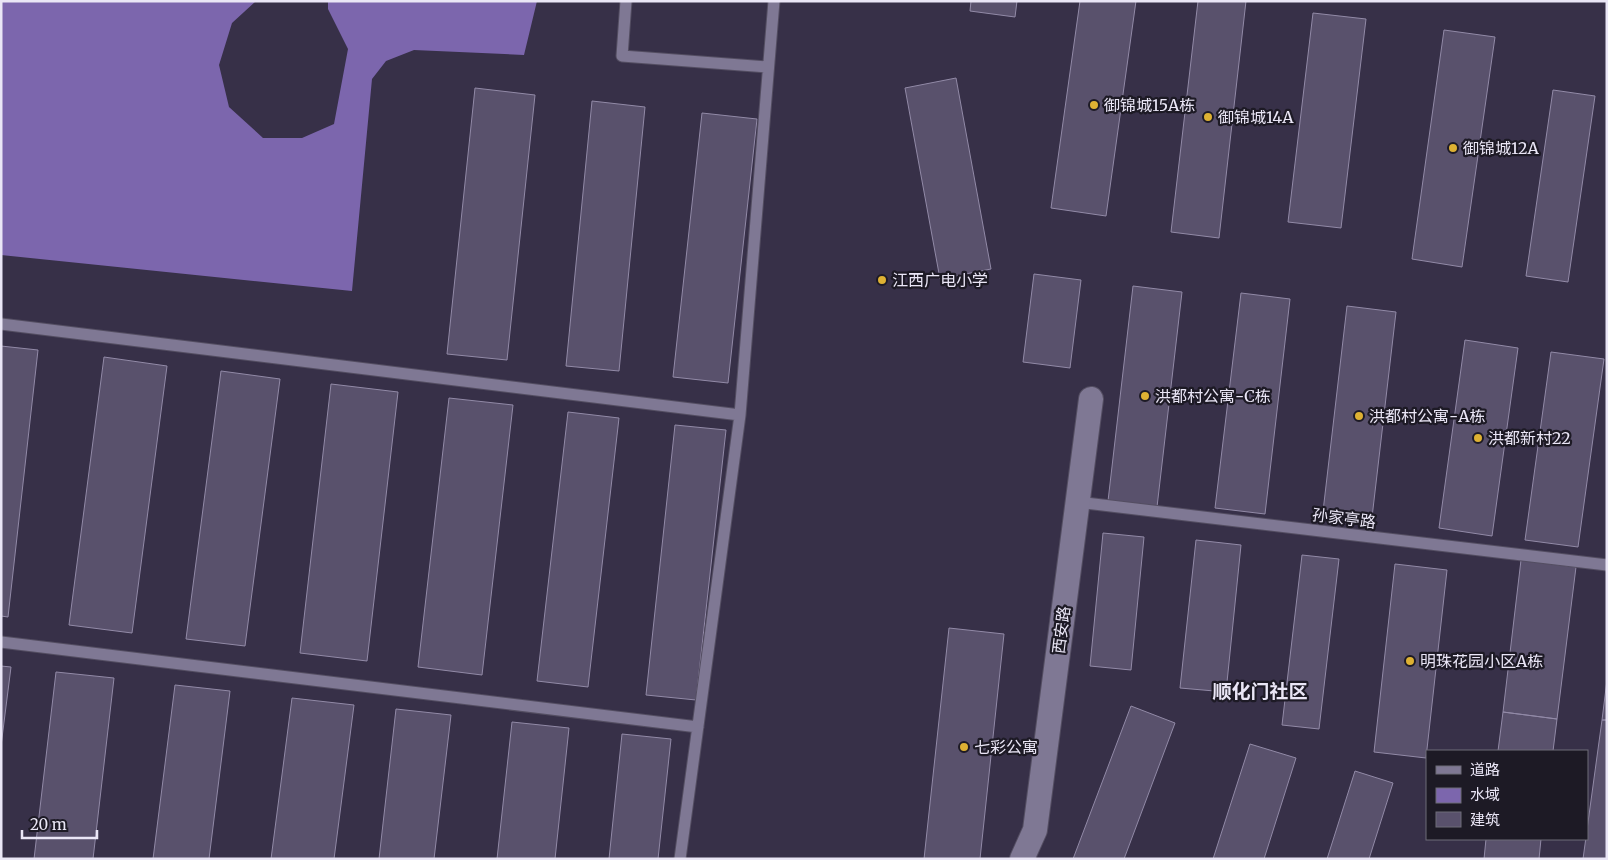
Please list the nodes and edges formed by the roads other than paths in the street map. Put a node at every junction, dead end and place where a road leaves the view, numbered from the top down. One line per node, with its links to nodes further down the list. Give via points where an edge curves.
1 (626, 1): 3 (lane, via 622,56)
2 (774, 1): 3 (lane)
3 (768, 68): 6 (lane)
4 (1, 324): 6 (lane)
5 (1090, 399): 7 (street, 西安路)
6 (740, 415): 10 (lane)
7 (1077, 502): 8 (lane, 孙家亭路); 12 (street, 西安路, via 1035,830)
8 (1607, 565)
9 (1, 642): 10 (lane)
10 (698, 727): 11 (lane)
11 (680, 859)
12 (1022, 859)

